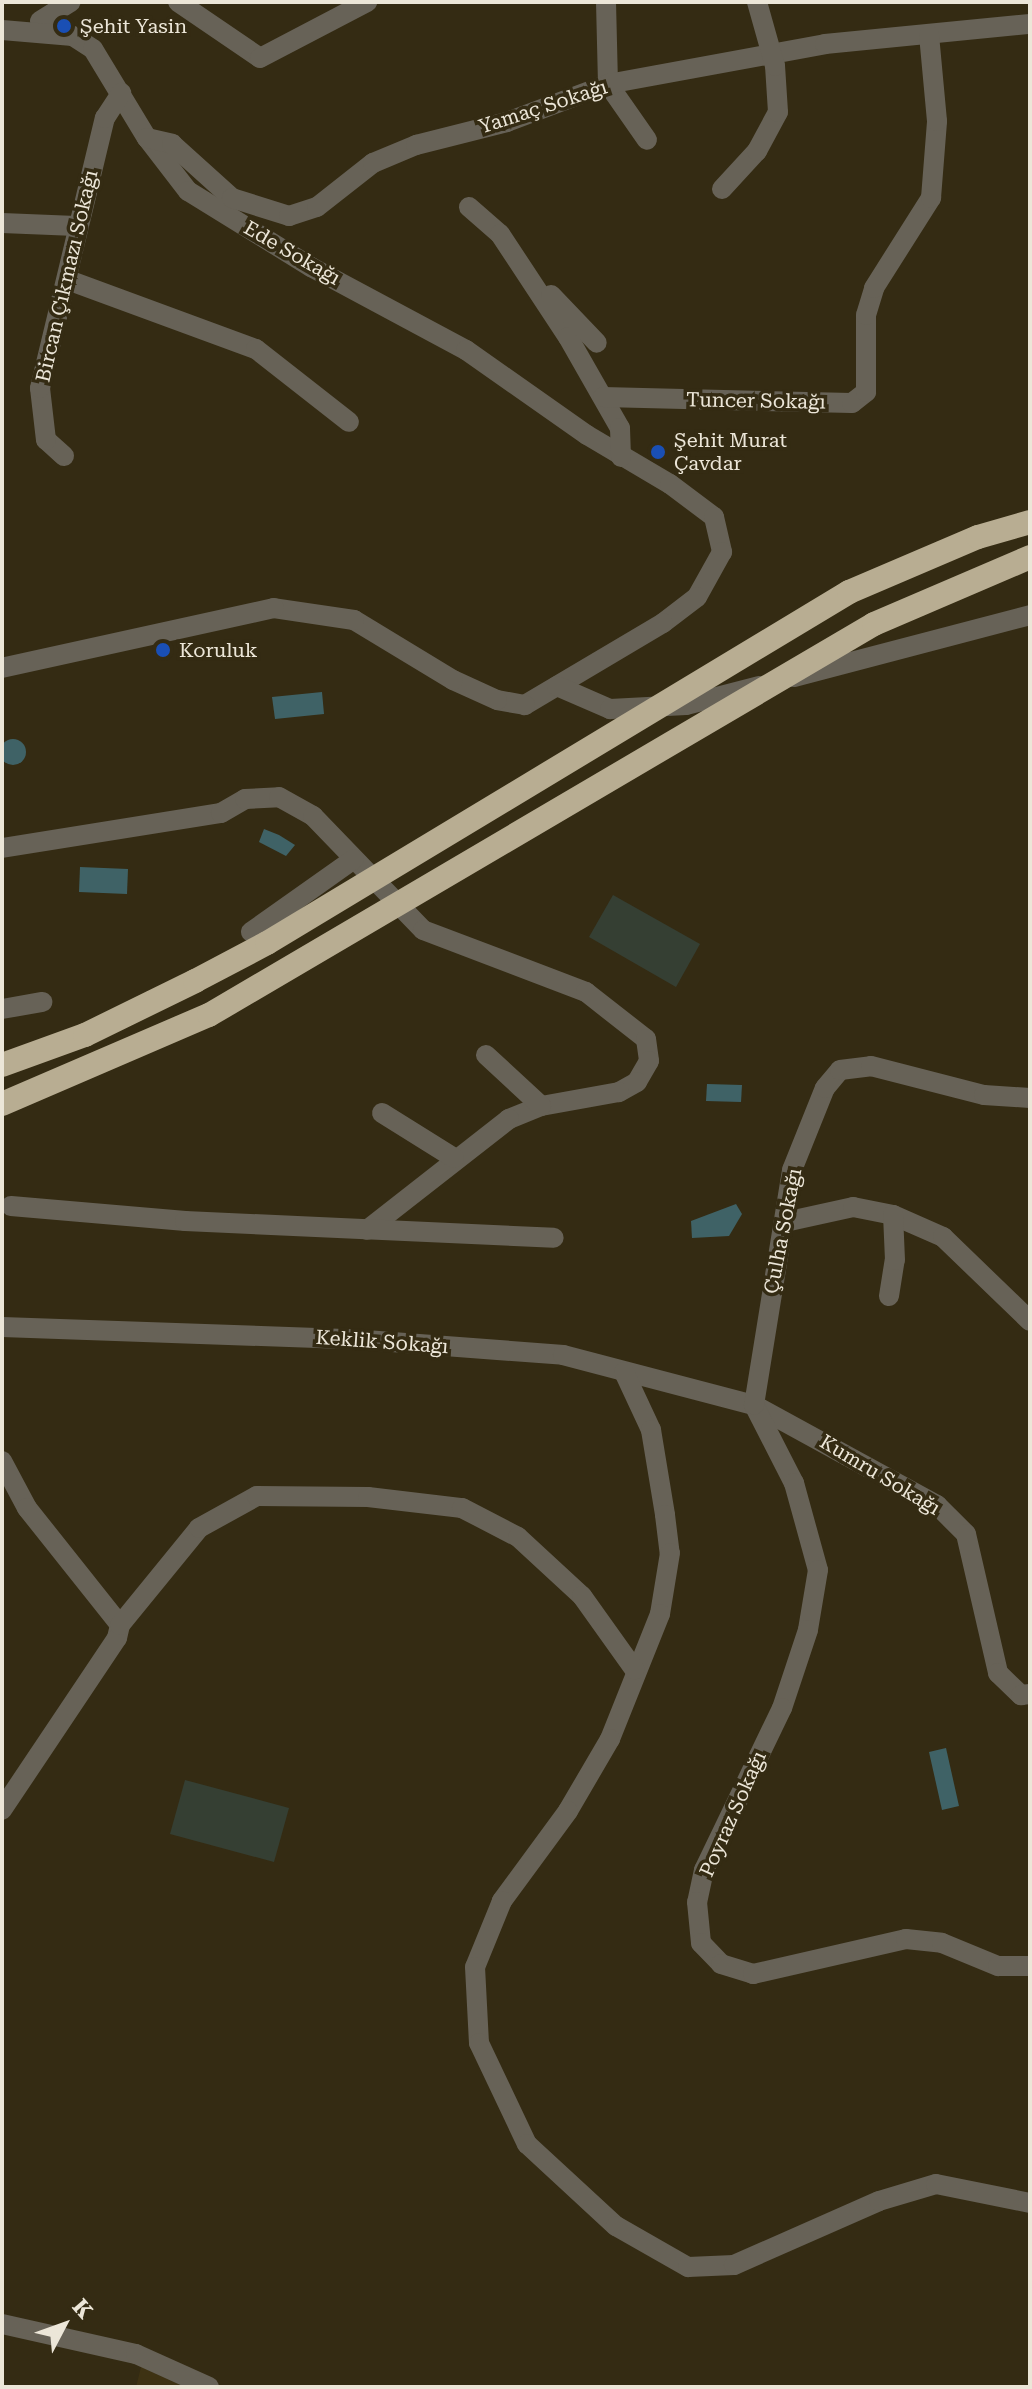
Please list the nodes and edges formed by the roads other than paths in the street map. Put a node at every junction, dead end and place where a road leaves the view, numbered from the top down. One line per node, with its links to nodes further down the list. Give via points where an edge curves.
1 (70, 2): 6 (street)
2 (178, 2): 3 (street, via 260,58)
3 (367, 2)
4 (606, 2): 11 (street)
5 (757, 2): 10 (street)
6 (38, 18): 8 (street, Ede Sokağı); 12 (street, Ede Sokağı, via 93,49)
7 (1030, 24): 9 (street, Yamaç Sokağı)
8 (2, 30)
9 (929, 35): 10 (street, Yamaç Sokağı); 22 (street, Tuncer Sokağı, via 937,121 931,198 874,288 866,315 866,392 852,403)
10 (770, 55): 11 (street, Yamaç Sokağı); 15 (street, via 778,112 757,151)
11 (608, 84): 13 (street, Yamaç Sokağı, via 507,122 416,145 373,163 317,207 289,216 232,198 172,144); 14 (street)
12 (121, 93): 13 (street, Ede Sokağı); 18 (street, Bircan Çıkmazı Sokağı, via 105,118)
13 (147, 138): 25 (street, Ede Sokağı, via 188,191 311,267 466,350)
14 (647, 140)
15 (722, 189)
16 (469, 207): 19 (street, via 500,234)
17 (2, 223): 18 (street)
18 (76, 226): 20 (street, Bircan Çıkmazı Sokağı)
19 (525, 271): 21 (street); 22 (street)
20 (68, 280): 23 (street, via 256,349); 24 (street, Bircan Çıkmazı Sokağı, via 39,401 46,440)
21 (597, 343)
22 (603, 397): 25 (street, via 620,428)
23 (349, 422)
24 (64, 456)
25 (621, 457): 30 (street, Ede Sokağı, via 714,517 722,552 697,597)
26 (1030, 522): 37 (highway, bridge, via 978,537 849,592 267,943 85,1035)
27 (1030, 557): 39 (highway, bridge, via 874,624 209,1015)
28 (1030, 615): 30 (street, via 686,705 610,709)
29 (2, 668): 30 (street, Ede Sokağı, via 274,608 354,620 497,700 525,705)
30 (557, 686)
31 (2, 848): 32 (street, via 221,813 261,796 279,797 313,816)
32 (354, 859): 33 (street); 40 (street, via 423,930 586,992 646,1039 649,1061 637,1082 619,1092)
33 (251, 932)
34 (42, 1002): 35 (street)
35 (2, 1009)
36 (486, 1055): 40 (street)
37 (2, 1065)
38 (1030, 1098): 45 (street, Çulha Sokağı, via 984,1095 871,1066 840,1070 825,1088 792,1170)
39 (2, 1104)
40 (541, 1106): 42 (street, via 509,1119)
41 (382, 1113): 42 (street)
42 (454, 1158): 46 (street)
43 (11, 1206): 46 (street)
44 (893, 1215): 45 (street, via 853,1207); 48 (street, via 895,1260); 49 (street, via 943,1237)
45 (785, 1222): 52 (street, Çulha Sokağı)
46 (367, 1230): 47 (street)
47 (554, 1238)
48 (889, 1296)
49 (1030, 1321)
50 (2, 1327): 51 (street, Keklik Sokağı, via 352,1339 563,1355)
51 (624, 1372): 52 (street, Keklik Sokağı); 55 (street, via 651,1430 670,1553 660,1614)
52 (754, 1405): 56 (street, Kumru Sokağı, via 937,1505 966,1534 998,1673 1021,1695); 58 (street, Poyraz Sokağı, via 794,1483 818,1570 808,1630 782,1708 704,1870 697,1902 701,1943 721,1964 753,1974 906,1939 942,1943 998,1966)
53 (2, 1461): 54 (street, via 27,1508)
54 (120, 1625): 55 (street, via 199,1528 257,1496 368,1497 462,1508 518,1537 582,1596); 57 (street, via 117,1638)
55 (634, 1669): 59 (street, via 610,1739 568,1811 502,1901 475,1967 479,2043 527,2144 616,2226 688,2267 734,2265 879,2201 936,2184)
56 (1030, 1694)
57 (2, 1810)
58 (1030, 1966)
59 (1030, 2203)
60 (2, 2324): 61 (street, via 136,2354)
61 (209, 2387)

